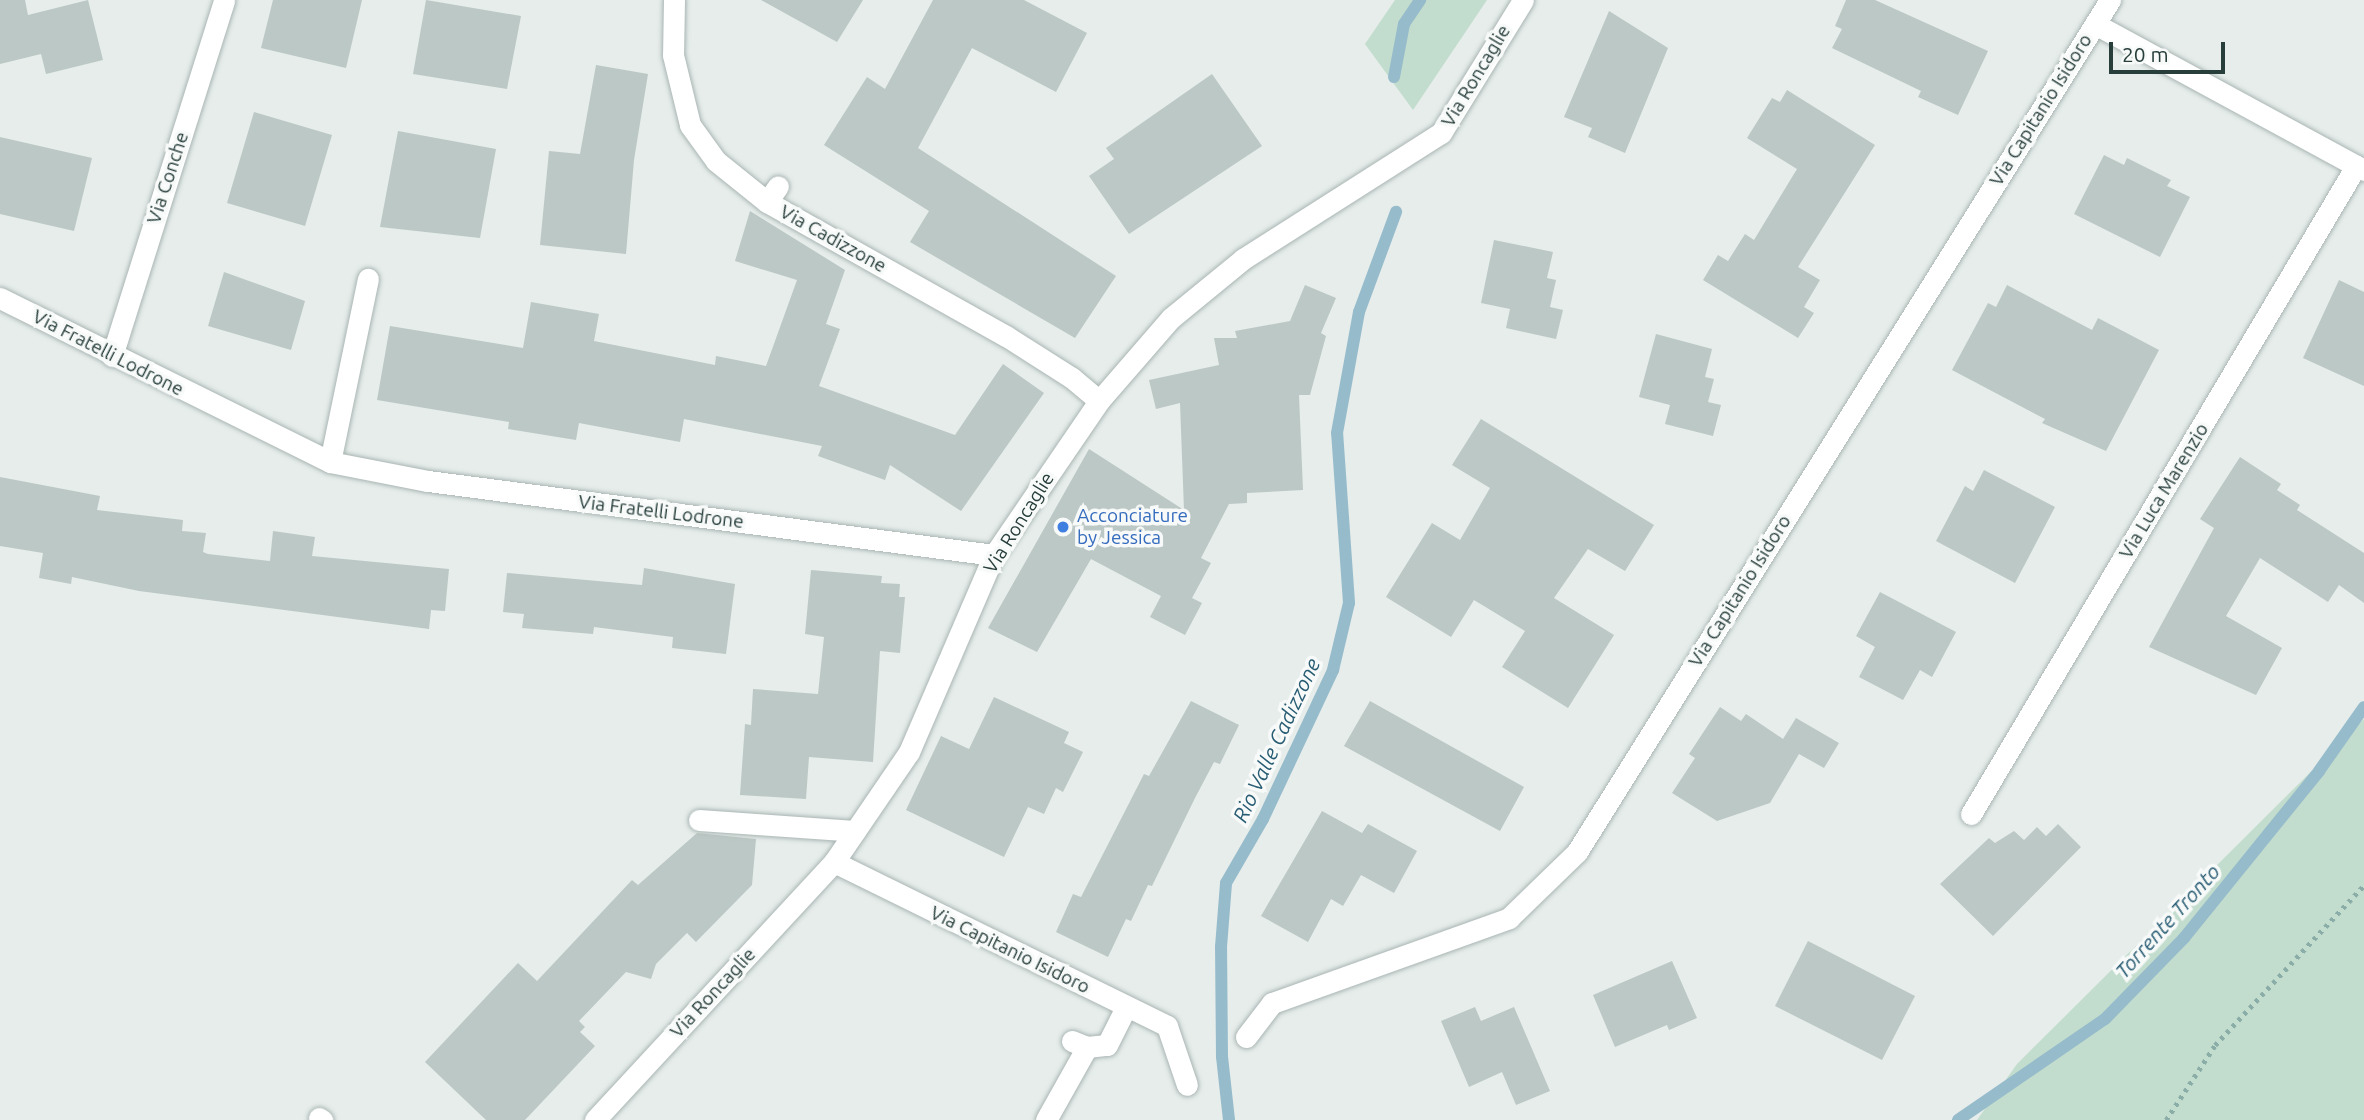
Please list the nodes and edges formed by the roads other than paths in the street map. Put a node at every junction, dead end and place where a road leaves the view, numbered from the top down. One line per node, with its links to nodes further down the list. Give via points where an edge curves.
1 (224, 0): 9 (street, Via Conche)
2 (1523, 0): 10 (street, Via Roncaglie, via 1441,133 1243,259 1171,318)
3 (2109, 0): 5 (street, Via Capitanio Isidoro)
4 (679, 10): 10 (street, Via Cadizzone, via 673,55 690,125 716,161 1072,378)
5 (2095, 24): 6 (street); 18 (street, Via Capitanio Isidoro, via 1577,852 1509,918 1272,1003)
6 (2360, 168): 13 (street, Via Luca Marenzio)
7 (368, 279): 11 (street)
8 (0, 298): 9 (street, Via Fratelli Lodrone)
9 (112, 356): 11 (street, Via Fratelli Lodrone)
10 (1099, 401): 12 (street, Via Roncaglie)
11 (330, 462): 12 (street, Via Fratelli Lodrone, via 428,481)
12 (994, 555): 15 (street, Via Roncaglie, via 909,752)
13 (1971, 814)
14 (699, 820): 15 (street)
15 (855, 831): 16 (street, Via Roncaglie)
16 (834, 862): 17 (street, Via Capitanio Isidoro); 20 (street, Via Roncaglie)
17 (1126, 1007): 19 (street, Via Capitanio Isidoro, via 1167,1026 1183,1045); 21 (street, via 1107,1045 1080,1044)
18 (1246, 1037)
19 (1187, 1085)
20 (595, 1120)
21 (1046, 1120)

